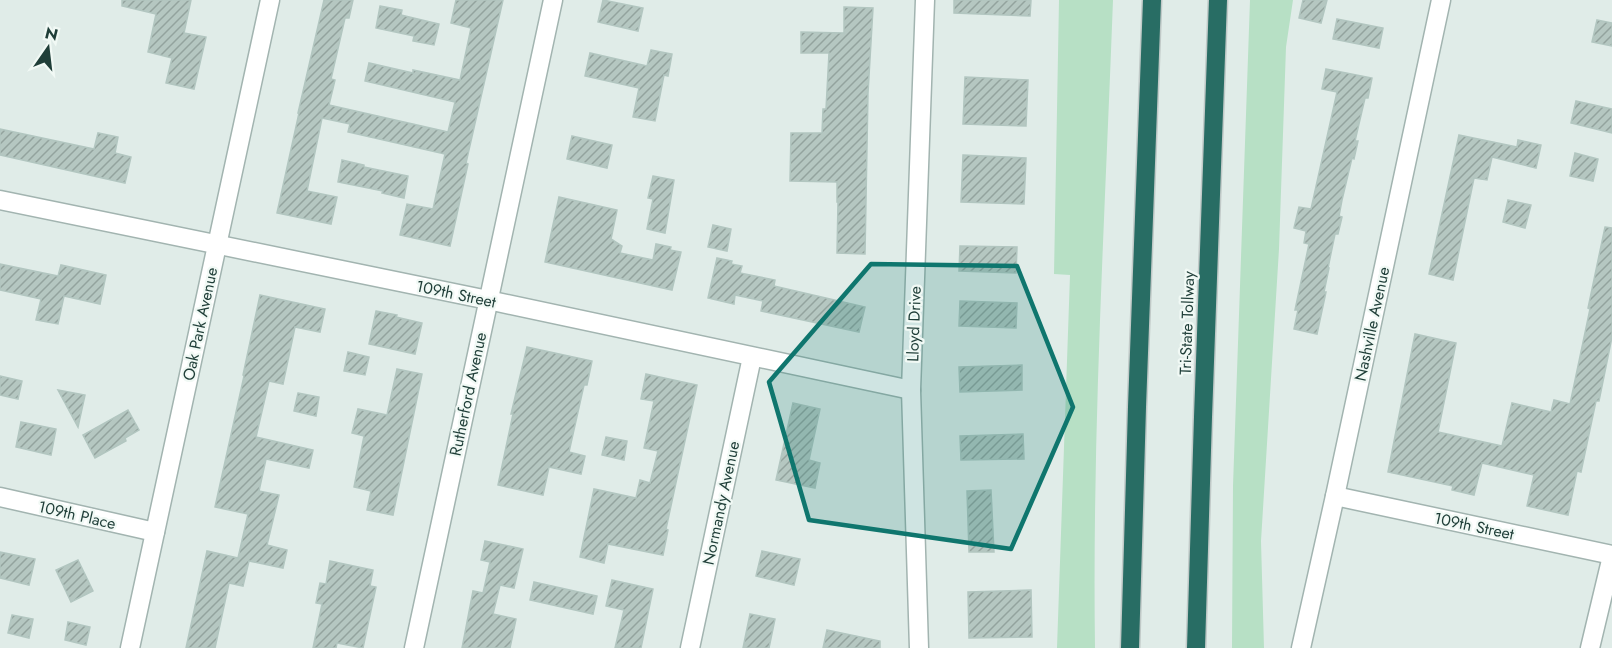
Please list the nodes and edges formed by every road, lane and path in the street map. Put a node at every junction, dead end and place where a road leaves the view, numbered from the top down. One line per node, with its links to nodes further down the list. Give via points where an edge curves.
1 (270, 0): 8 (street, Oak Park Avenue)
2 (553, 0): 9 (street, Rutherford Avenue)
3 (925, 0): 11 (street, Lloyd Drive)
4 (1152, 0): 20 (highway)
5 (1218, 0): 21 (highway, Tri-State Tollway)
6 (1441, 0): 12 (street, Nashville Avenue)
7 (0, 200): 8 (street, 109th Street)
8 (217, 245): 9 (street, 109th Street); 14 (street, Oak Park Avenue)
9 (488, 300): 10 (street, 109th Street); 17 (street, Rutherford Avenue)
10 (752, 357): 11 (street, 109th Street); 18 (street, Normandy Avenue)
11 (911, 390): 19 (street, Lloyd Drive)
12 (1335, 496): 15 (street, 109th Street); 22 (street, Nashville Avenue)
13 (0, 497): 14 (street, 109th Place)
14 (155, 532): 16 (street, Oak Park Avenue)
15 (1612, 556): 23 (street)
16 (130, 648)
17 (414, 648)
18 (690, 648)
19 (919, 648)
20 (1130, 648)
21 (1196, 648)
22 (1301, 648)
23 (1590, 648)

